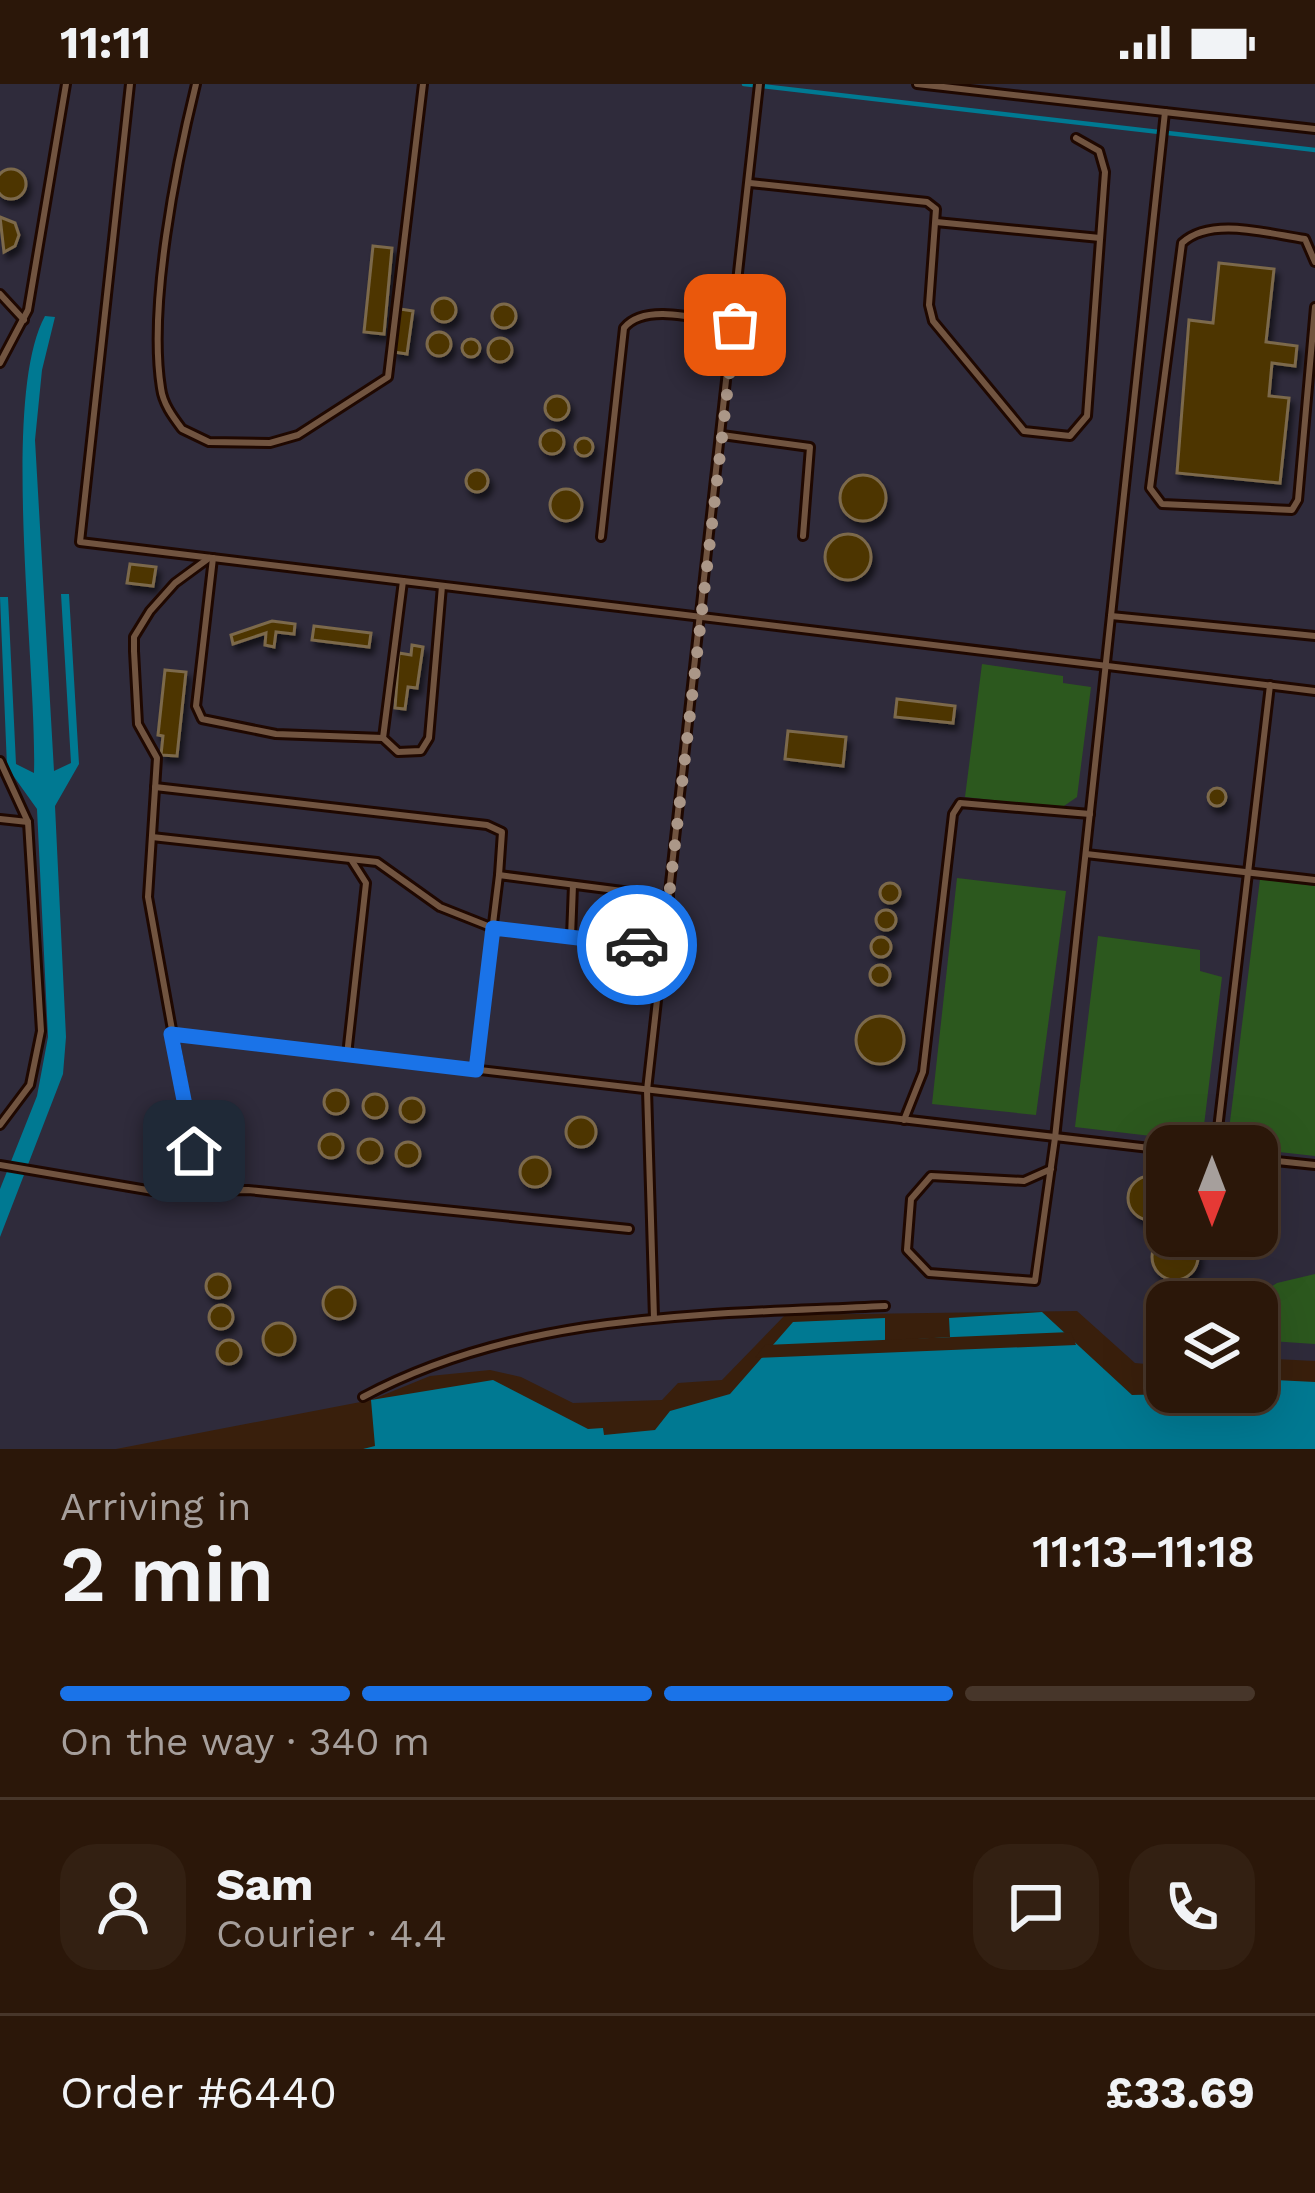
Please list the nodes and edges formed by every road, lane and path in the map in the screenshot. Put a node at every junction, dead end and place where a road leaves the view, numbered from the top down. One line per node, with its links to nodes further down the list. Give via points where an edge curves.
1 (66, 84): 16 (lane)
2 (130, 84): 22 (lane, via 80,542)
3 (196, 84): 4 (lane, via 163,291 161,392 182,429 228,445 298,435 388,377)
4 (423, 84)
5 (759, 84): 10 (lane)
6 (917, 84): 7 (lane)
7 (1165, 112): 8 (lane); 25 (lane)
8 (1315, 129)
9 (1076, 138): 12 (lane, via 1104,161)
10 (749, 182): 11 (lane, via 927,202); 17 (lane)
11 (935, 222): 12 (lane); 12 (lane, via 933,321 1009,416 1033,433 1070,436 1087,416)
12 (1100, 238)
13 (1315, 262): 15 (lane, via 1304,239 1266,233 1204,229 1182,243 1150,488 1162,504 1292,510)
14 (0, 294): 16 (lane)
15 (1315, 307)
16 (24, 320): 18 (lane)
17 (735, 325): 19 (lane); 21 (lane, via 650,314 624,328)
18 (0, 363)
19 (722, 435): 20 (lane, via 810,447); 26 (lane)
20 (803, 536)
21 (601, 537)
22 (212, 558): 23 (lane); 31 (lane, via 196,706 202,719 276,734); 33 (lane, via 175,583 134,637 138,724 158,758)
23 (403, 581): 24 (lane); 31 (lane)
24 (442, 586): 26 (lane); 31 (lane, via 426,747 398,752)
25 (1111, 616): 27 (lane); 28 (lane)
26 (701, 617): 28 (lane); 44 (lane)
27 (1315, 636)
28 (1106, 665): 29 (lane); 34 (lane)
29 (1270, 686): 30 (lane); 40 (lane)
30 (1315, 691)
31 (383, 738)
32 (0, 761): 36 (lane)
33 (155, 787): 37 (lane); 41 (lane, via 487,825 502,832)
34 (1090, 814): 38 (lane); 52 (lane, via 959,802 923,1072)
35 (0, 819): 36 (lane)
36 (28, 822): 53 (lane, via 41,1031 30,1085)
37 (152, 837): 39 (lane); 48 (lane, via 148,897)
38 (1086, 854): 40 (lane); 55 (lane)
39 (350, 858): 45 (lane, via 391,869 440,907); 49 (lane, via 366,883)
40 (1248, 872): 42 (lane); 54 (lane)
41 (499, 875): 43 (lane); 45 (lane)
42 (1315, 880)
43 (573, 885): 44 (lane); 46 (lane)
44 (669, 897): 47 (lane)
45 (493, 928): 46 (lane); 50 (lane)
46 (571, 937): 47 (lane)
47 (663, 948): 51 (lane)
48 (171, 1034): 49 (lane); 61 (lane)
49 (346, 1055): 50 (lane)
50 (476, 1070): 51 (lane)
51 (647, 1090): 52 (lane); 64 (lane)
52 (904, 1120): 55 (lane)
53 (0, 1125)
54 (1218, 1125)
55 (1055, 1138): 56 (lane); 60 (lane)
56 (1146, 1148)
57 (1278, 1162): 59 (lane)
58 (0, 1165): 61 (lane, via 153,1191)
59 (1315, 1166)
60 (1051, 1169): 60 (lane, via 1035,1281 929,1273 907,1250 911,1199 931,1176 1024,1181)
61 (201, 1190): 62 (lane)
62 (629, 1229)
63 (885, 1306): 64 (lane)
64 (654, 1318): 65 (lane, via 548,1331 410,1372)
65 (363, 1396)

